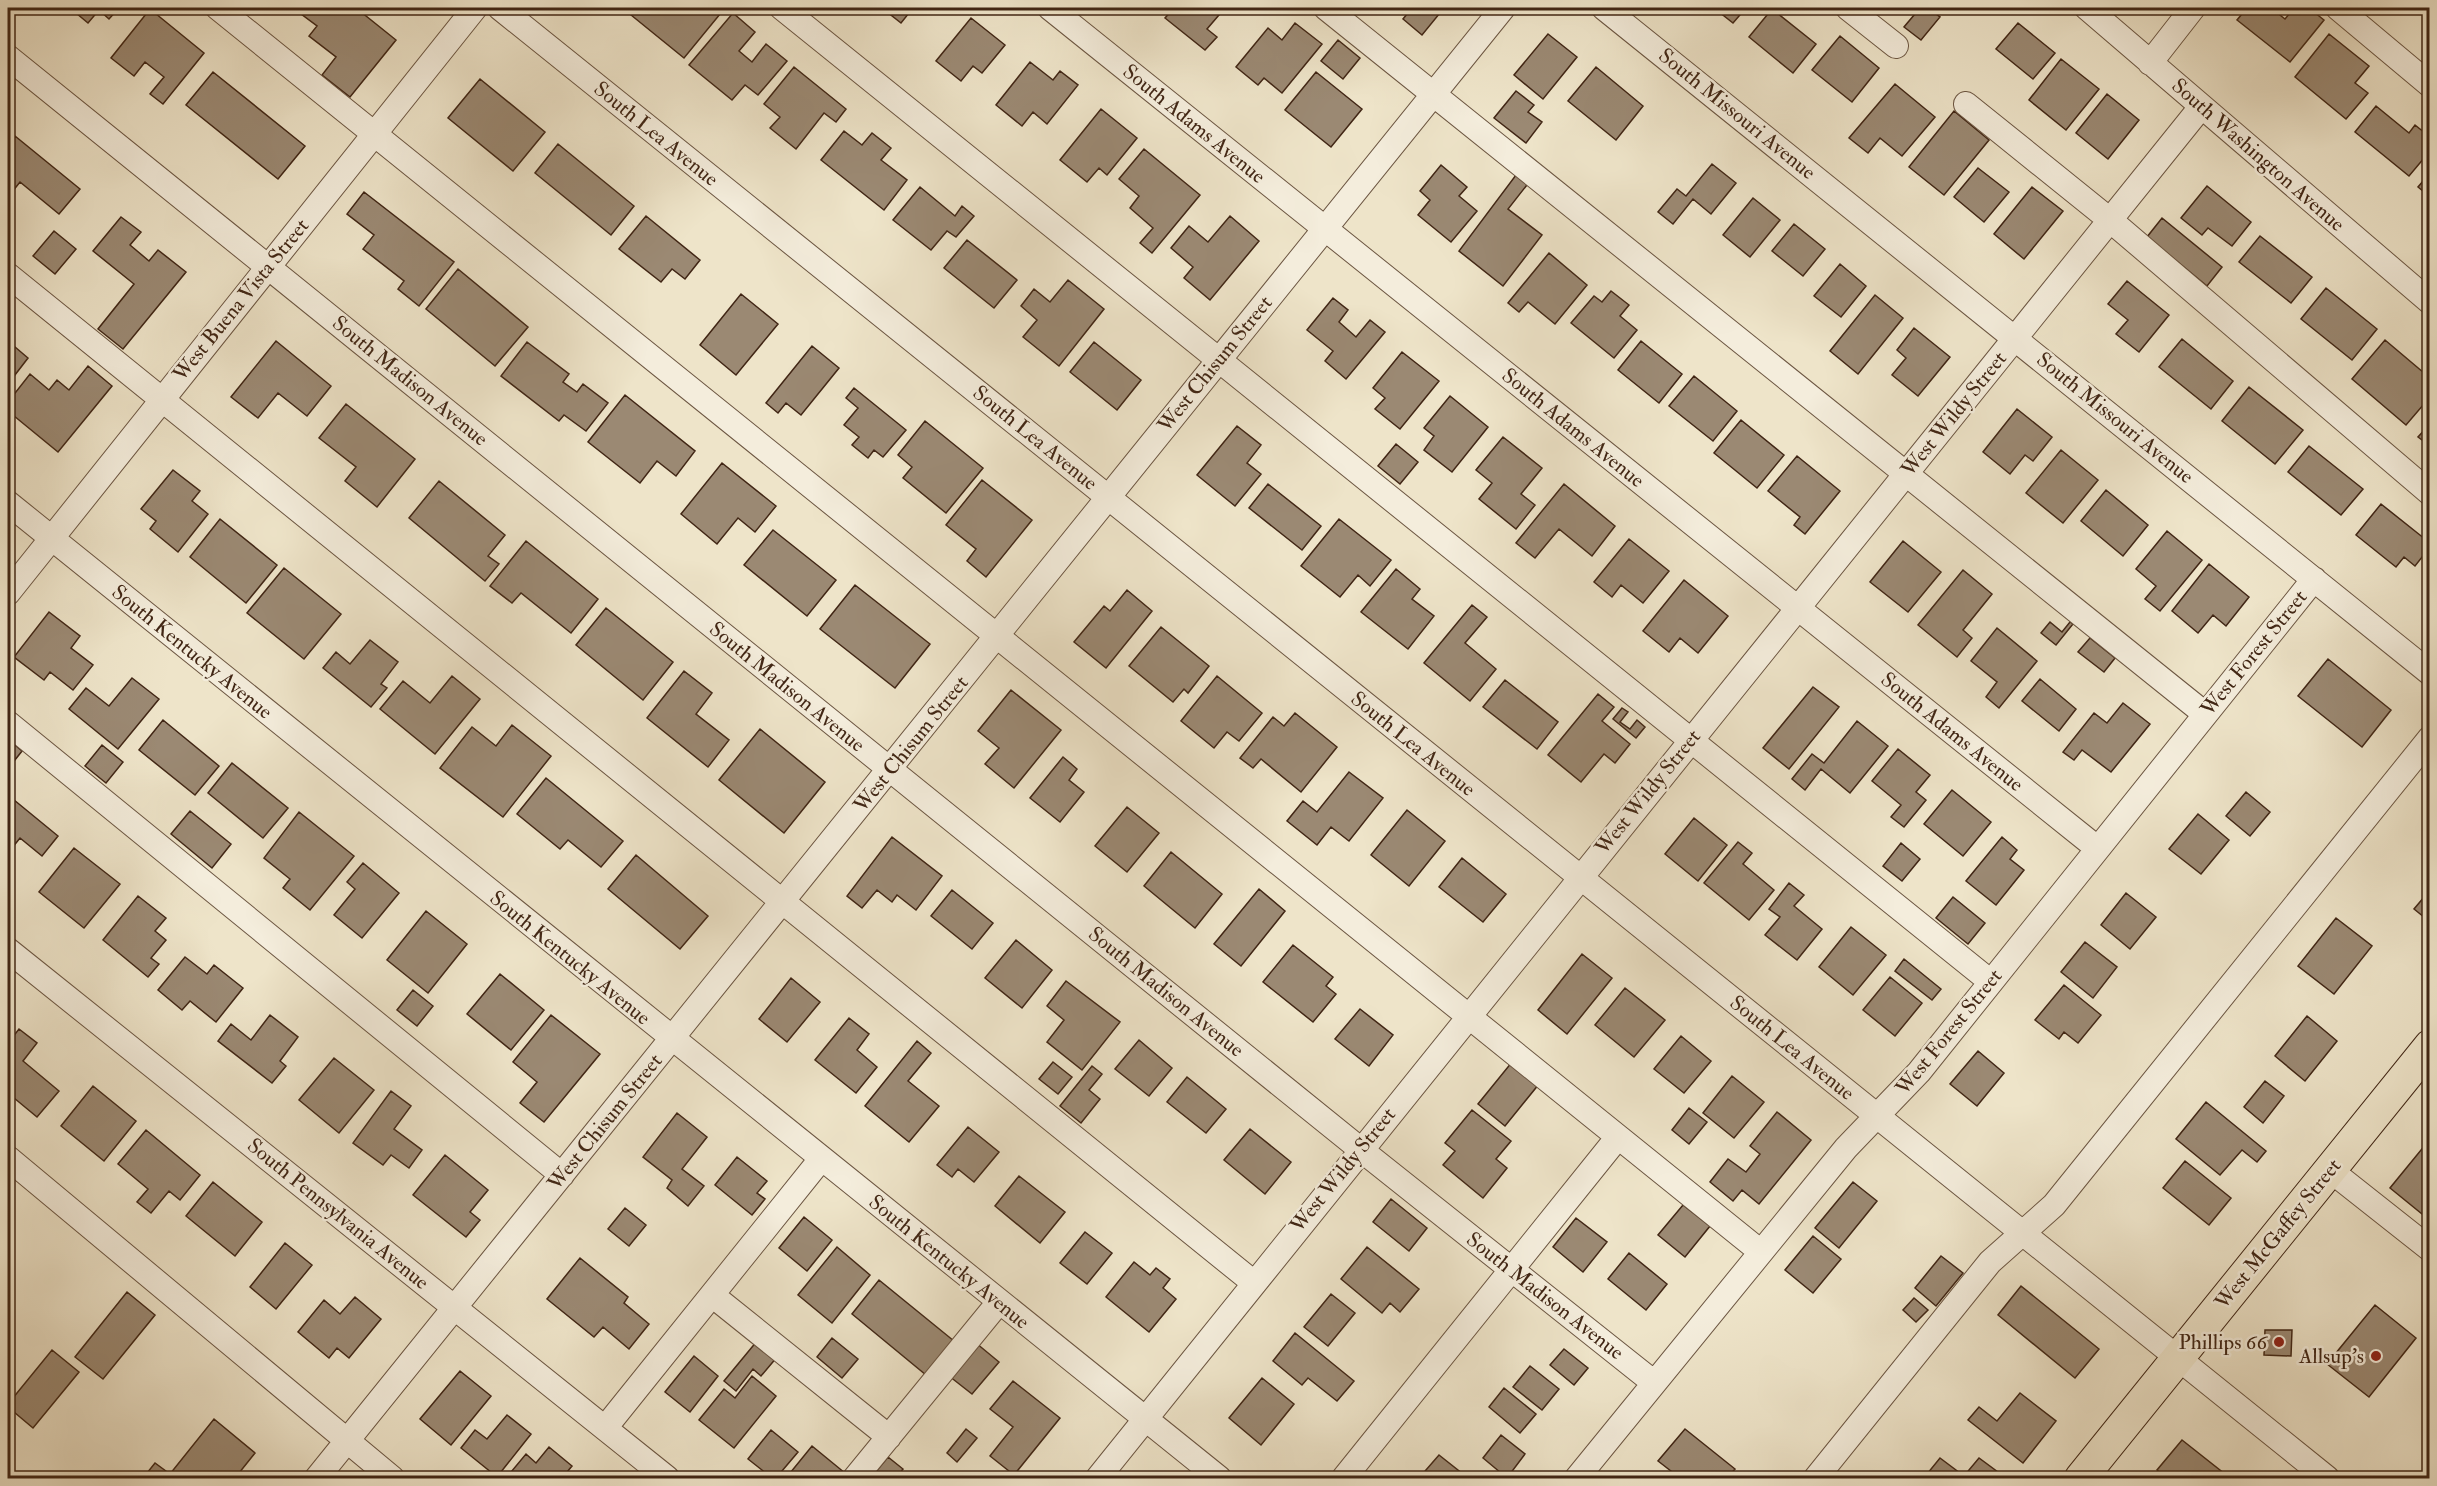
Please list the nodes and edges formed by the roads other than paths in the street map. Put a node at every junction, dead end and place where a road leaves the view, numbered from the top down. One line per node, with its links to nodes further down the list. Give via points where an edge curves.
1 (218, 8): 20 (street)
2 (475, 8): 20 (street, West Buena Vista Street)
3 (500, 8): 31 (street, South Lea Avenue)
4 (782, 8): 27 (street)
5 (1050, 8): 22 (street, South Adams Avenue)
6 (1326, 8): 17 (street)
7 (1503, 8): 17 (street, West Chisum Street)
8 (1604, 8): 26 (street, South Missouri Avenue)
9 (1848, 8): 13 (street)
10 (2087, 8): 15 (street, South Washington Avenue)
11 (2193, 8): 15 (street)
12 (2338, 8): 16 (street)
13 (1896, 46)
14 (8, 57): 23 (street, South Madison Avenue)
15 (2150, 63): 19 (street, South Washington Avenue)
16 (2430, 85)
17 (1433, 94): 22 (street, West Chisum Street); 29 (street)
18 (1966, 104): 21 (street)
19 (2201, 107): 21 (street, West Wildy Street); 25 (street, South Washington Avenue)
20 (374, 133): 23 (street, West Buena Vista Street); 37 (street)
21 (2110, 220): 26 (street, West Wildy Street); 30 (street)
22 (1325, 228): 27 (street, West Chisum Street); 36 (street, South Adams Avenue)
23 (268, 267): 28 (street, West Buena Vista Street); 43 (street, South Madison Avenue)
24 (8, 275): 28 (street)
25 (2430, 302)
26 (2016, 338): 29 (street, West Wildy Street); 34 (street, South Missouri Avenue)
27 (1219, 359): 31 (street, West Chisum Street); 42 (street)
28 (162, 399): 33 (street, West Buena Vista Street); 46 (street)
29 (1906, 474): 36 (street, West Wildy Street); 39 (street)
30 (2430, 493)
31 (1107, 497): 37 (street, West Chisum Street); 45 (street, South Lea Avenue)
32 (8, 503): 33 (street, South Kentucky Avenue)
33 (51, 538): 35 (street, West Buena Vista Street); 50 (street, South Kentucky Avenue)
34 (2314, 579): 38 (street, South Missouri Avenue); 39 (street, West Forest Street)
35 (8, 594)
36 (1797, 608): 42 (street, West Wildy Street); 44 (street, South Adams Avenue)
37 (998, 635): 43 (street, West Chisum Street); 49 (street)
38 (2430, 673)
39 (2205, 714): 44 (street, West Forest Street)
40 (8, 723): 58 (street)
41 (2430, 738): 59 (street, via 2054,1205)
42 (1690, 740): 45 (street, West Wildy Street); 48 (street)
43 (890, 770): 46 (street, West Chisum Street); 54 (street, South Madison Avenue)
44 (2097, 848): 48 (street, West Forest Street)
45 (1579, 877): 49 (street, West Wildy Street); 52 (street, South Lea Avenue)
46 (783, 903): 50 (street, West Chisum Street); 63 (street)
47 (8, 950): 66 (street, South Pennsylvania Avenue)
48 (1991, 982): 52 (street, West Forest Street, via 1919,1072)
49 (1468, 1016): 53 (street); 54 (street, West Wildy Street)
50 (672, 1040): 56 (street, South Kentucky Avenue); 58 (street, West Chisum Street)
51 (2430, 1046): 57 (main road, West McGaffey Street)
52 (1877, 1117): 59 (street, South Lea Avenue); 61 (street, West Forest Street, via 1846,1148)
53 (1618, 1137): 61 (street); 62 (street)
54 (1360, 1149): 62 (street, South Madison Avenue); 63 (street, West Wildy Street)
55 (8, 1158): 72 (street)
56 (821, 1159): 64 (street); 65 (street, South Kentucky Avenue)
57 (2330, 1170): 60 (street); 67 (main road, West McGaffey Street)
58 (562, 1175): 66 (street, West Chisum Street)
59 (2023, 1234): 67 (street, South Lea Avenue); 81 (street, via 1990,1262)
60 (2430, 1249)
61 (1761, 1251): 68 (street, West Forest Street)
62 (1511, 1269): 68 (street, South Madison Avenue); 79 (street)
63 (1254, 1283): 69 (street, West Wildy Street)
64 (712, 1295): 70 (street); 71 (street)
65 (999, 1302): 69 (street, South Kentucky Avenue); 71 (street)
66 (455, 1307): 70 (street, South Pennsylvania Avenue); 72 (street, West Chisum Street)
67 (2179, 1358): 82 (main road, West McGaffey Street); 83 (street, South Lea Avenue)
68 (1653, 1382): 80 (street, West Forest Street)
69 (1145, 1420): 77 (street, West Wildy Street); 78 (street, South Kentucky Avenue)
70 (605, 1428): 75 (street, South Pennsylvania Avenue)
71 (889, 1437): 76 (street)
72 (346, 1442): 73 (street, West Chisum Street); 74 (street)
73 (317, 1479)
74 (392, 1479)
75 (667, 1479)
76 (855, 1479)
77 (1098, 1479)
78 (1219, 1479)
79 (1344, 1479)
80 (1577, 1479)
81 (1816, 1479)
82 (2081, 1479)
83 (2327, 1479)

